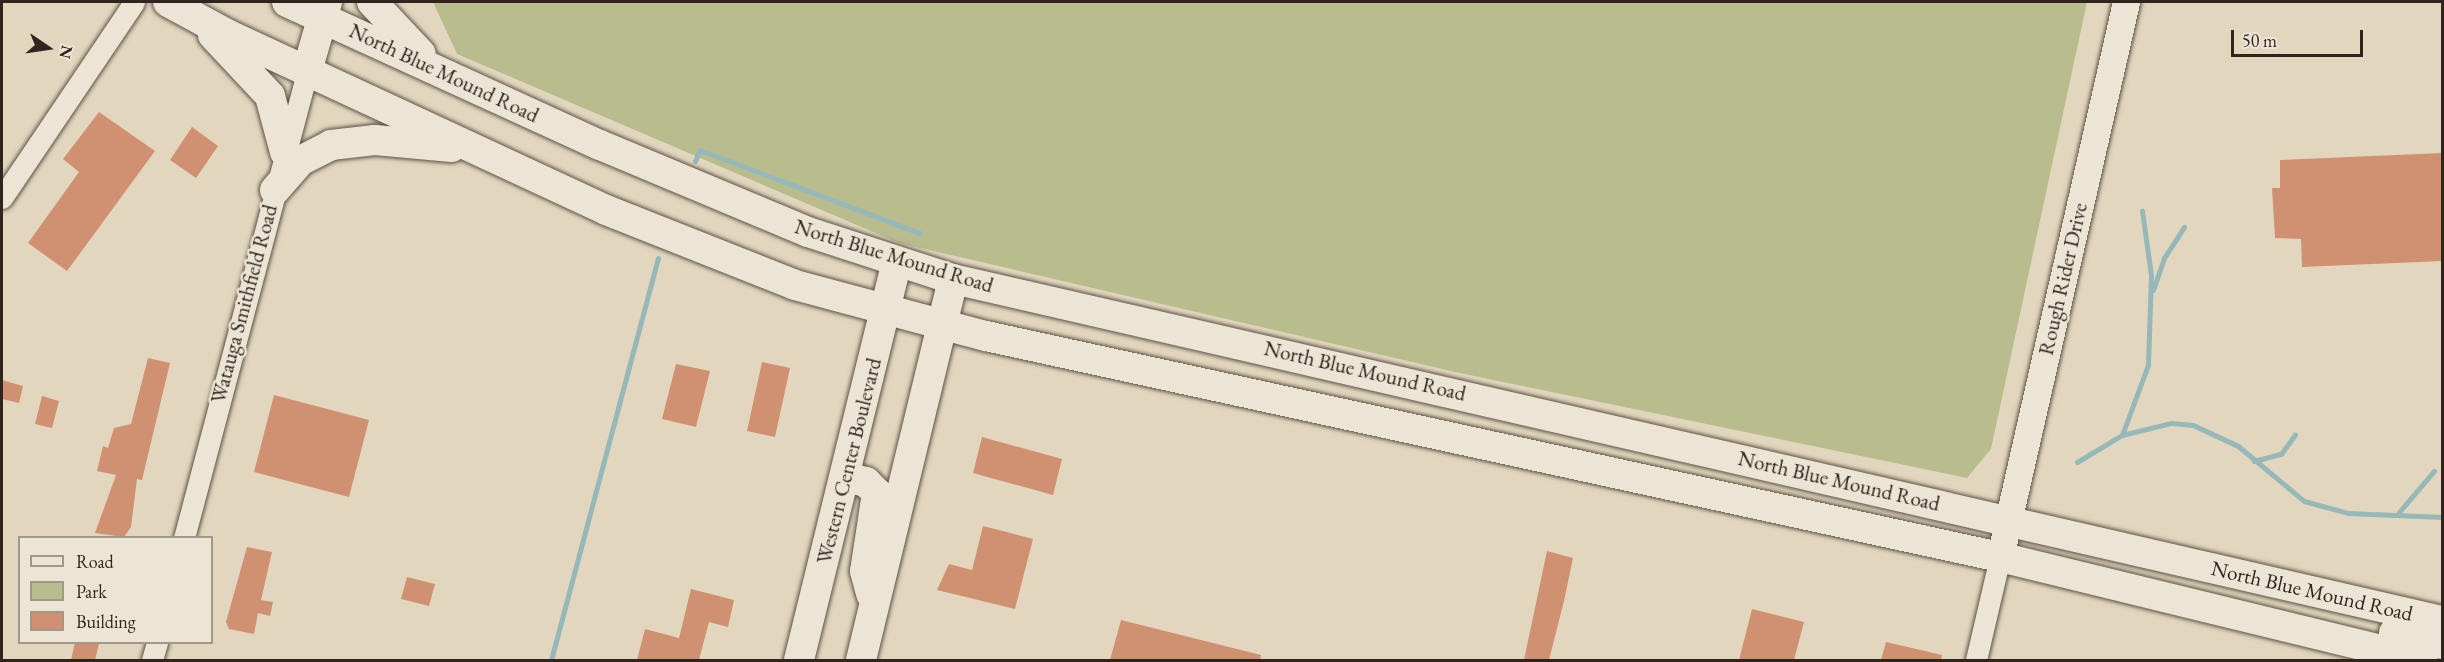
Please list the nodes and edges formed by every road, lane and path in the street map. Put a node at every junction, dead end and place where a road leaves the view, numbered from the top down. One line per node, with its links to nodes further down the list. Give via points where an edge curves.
1 (134, 2): 13 (street)
2 (168, 2): 7 (main road)
3 (287, 2): 6 (main road, North Blue Mound Road)
4 (372, 2): 9 (main road)
5 (2126, 2): 19 (street, Rough Rider Drive)
6 (325, 9): 8 (main road); 9 (main road, North Blue Mound Road)
7 (199, 20): 8 (main road, North Blue Mound Road); 10 (main road, via 270,96)
8 (307, 71): 10 (street, Watauga Smithfield Road); 11 (main road, North Blue Mound Road)
9 (443, 74): 14 (main road, North Blue Mound Road, via 786,223)
10 (285, 152): 12 (street, Watauga Smithfield Road)
11 (492, 157): 12 (main road, via 427,143 353,141 314,153); 16 (main road, North Blue Mound Road, via 722,259)
12 (274, 190): 20 (street, Watauga Smithfield Road)
13 (2, 198)
14 (897, 262): 15 (main road, North Blue Mound Road); 16 (main road, Western Center Boulevard)
15 (953, 279): 17 (main road); 19 (main road, North Blue Mound Road)
16 (886, 311): 17 (main road, North Blue Mound Road); 18 (main road, Western Center Boulevard)
17 (942, 326): 21 (main road, North Blue Mound Road); 22 (main road)
18 (847, 477): 22 (main road, via 866,482 877,493 865,571); 28 (main road, Western Center Boulevard)
19 (2007, 520): 21 (street, Rough Rider Drive); 24 (main road, North Blue Mound Road)
20 (184, 536)
21 (2000, 557): 23 (main road, North Blue Mound Road); 30 (street)
22 (874, 606): 29 (main road)
23 (2247, 617): 26 (main road, via 2277,609); 31 (main road, North Blue Mound Road)
24 (2442, 621)
25 (156, 644): 27 (street)
26 (2442, 644)
27 (152, 660)
28 (799, 660)
29 (861, 660)
30 (1976, 660)
31 (2423, 660)

